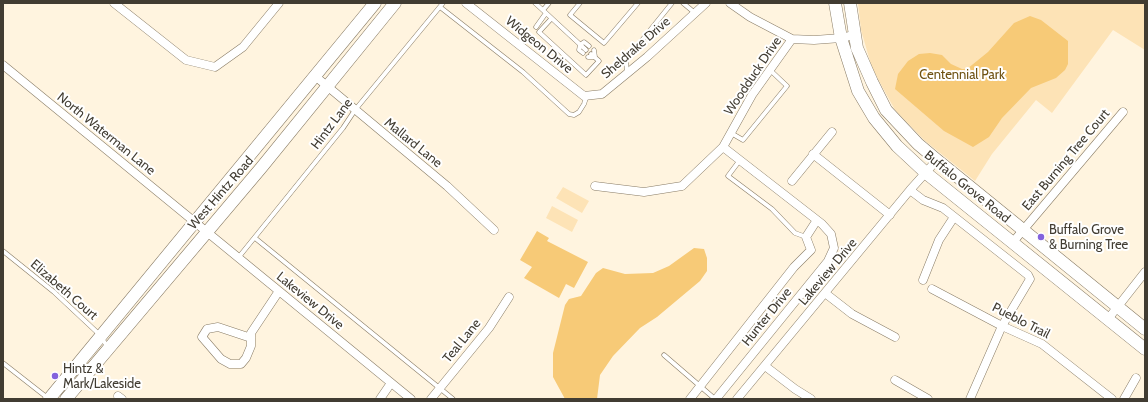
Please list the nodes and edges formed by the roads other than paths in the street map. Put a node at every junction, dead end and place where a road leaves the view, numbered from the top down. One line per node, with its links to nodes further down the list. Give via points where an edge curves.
1 (114, 3): 2 (street, via 186,60 215,67 243,47)
2 (279, 3)
3 (376, 3): 29 (main road, West Hintz Road)
4 (395, 3): 30 (main road, West Hintz Road)
5 (466, 3): 31 (street, Widgeon Drive)
6 (535, 3): 17 (lane)
7 (549, 3): 17 (lane)
8 (580, 3): 9 (lane, via 570,15 604,43)
9 (638, 3)
10 (672, 3): 28 (lane, via 626,60)
11 (683, 3): 18 (lane)
12 (706, 3): 18 (street, Sheldrake Drive)
13 (730, 3): 23 (street, via 750,17)
14 (835, 3): 22 (main road, Buffalo Grove Road)
15 (850, 3): 21 (main road, Buffalo Grove Road)
16 (441, 5): 32 (lane, via 523,72 569,114 579,112); 33 (lane, Hintz Lane)
17 (544, 12): 19 (lane); 20 (lane, via 535,26)
18 (695, 13): 28 (street, Sheldrake Drive)
19 (551, 19): 20 (lane); 24 (lane)
20 (539, 32): 25 (lane, via 586,75 599,61)
21 (854, 35): 22 (street); 40 (main road, Buffalo Grove Road, via 857,48 886,110)
22 (841, 38): 23 (street); 41 (main road, Buffalo Grove Road, via 858,91 874,118 897,146)
23 (792, 39): 27 (street, Woodduck Drive)
24 (580, 45): 24 (lane, via 579,50 586,50 584,42)
25 (592, 54)
26 (3, 64): 48 (street, North Waterman Lane)
27 (770, 70): 36 (street, Woodduck Drive, via 752,95); 36 (lane, via 787,86 743,140)
28 (627, 74): 32 (street, Sheldrake Drive, via 602,94)
29 (315, 76): 30 (street, Mallard Lane); 48 (main road, West Hintz Road)
30 (327, 87): 33 (street, Mallard Lane); 51 (main road, West Hintz Road)
31 (577, 92): 32 (street, Sheldrake Drive)
32 (587, 95)
33 (355, 110): 49 (street, Mallard Lane, via 447,186); 53 (lane, Hintz Lane, via 344,128)
34 (1123, 112): 50 (street, East Burning Tree Court)
35 (832, 132): 38 (street)
36 (731, 133): 37 (street, Woodduck Drive)
37 (723, 147): 39 (street); 43 (street, Woodduck Drive, via 682,186 644,192)
38 (813, 154): 42 (street); 45 (street)
39 (740, 160): 47 (street); 52 (lane, via 728,176 772,209 795,232)
40 (937, 160): 41 (street, Lakeview Drive); 50 (main road, Buffalo Grove Road)
41 (926, 173): 44 (street, Lakeview Drive); 54 (main road, Buffalo Grove Road)
42 (792, 181)
43 (595, 186)
44 (910, 190): 45 (street, Lakeview Drive); 46 (street)
45 (890, 215): 61 (street, Lakeview Drive)
46 (954, 217): 58 (street, via 939,240); 65 (street, via 1028,275 1030,280)
47 (817, 220): 52 (street); 87 (street, Hunter Drive, via 831,234 834,248 828,261)
48 (194, 221): 51 (street, Lakeview Drive); 67 (main road, West Hintz Road)
49 (494, 230)
50 (1023, 230): 54 (street, East Burning Tree Court); 63 (main road, Buffalo Grove Road)
51 (206, 231): 56 (street, Lakeview Drive); 70 (main road, West Hintz Road)
52 (806, 237): 78 (street, via 811,250 794,267)
53 (255, 238): 56 (lane, Hintz Lane); 79 (lane)
54 (1013, 242): 64 (main road, Buffalo Grove Road)
55 (3, 251): 67 (lane, Elizabeth Court, via 54,292)
56 (238, 258): 60 (street, Lakeview Drive)
57 (1145, 272): 63 (street)
58 (924, 280)
59 (932, 289): 65 (street, Pueblo Trail)
60 (279, 291): 68 (street, via 251,333); 77 (street, Lakeview Drive)
61 (826, 293): 69 (street, via 852,314); 74 (street, Lakeview Drive)
62 (509, 297): 79 (street, Teal Lane, via 489,328)
63 (1117, 307): 64 (street); 66 (main road, Buffalo Grove Road)
64 (1108, 319): 71 (main road, Buffalo Grove Road)
65 (1002, 326): 91 (street); 92 (street, Pueblo Trail, via 1042,344)
66 (1145, 329)
67 (100, 335): 70 (lane, Elizabeth Court); 80 (main road, West Hintz Road)
68 (251, 338): 68 (street, via 218,327 207,329 202,337 230,364 241,364 246,358)
69 (895, 338)
70 (108, 348): 81 (main road, West Hintz Road)
71 (1145, 348)
72 (664, 355): 78 (lane)
73 (3, 363): 80 (lane)
74 (765, 366): 88 (street, Lakeview Drive); 89 (street)
75 (1136, 378): 93 (street)
76 (896, 380): 90 (street)
77 (391, 383): 82 (street); 83 (street, Lakeview Drive)
78 (700, 386): 86 (street); 87 (lane)
79 (440, 388): 84 (street, Teal Lane); 85 (lane)
80 (49, 399)
81 (66, 399)
82 (380, 399)
83 (411, 399)
84 (431, 399)
85 (453, 399)
86 (690, 399)
87 (715, 399)
88 (737, 399)
89 (811, 399)
90 (928, 399)
91 (970, 399)
92 (1112, 399)
93 (1124, 399)

